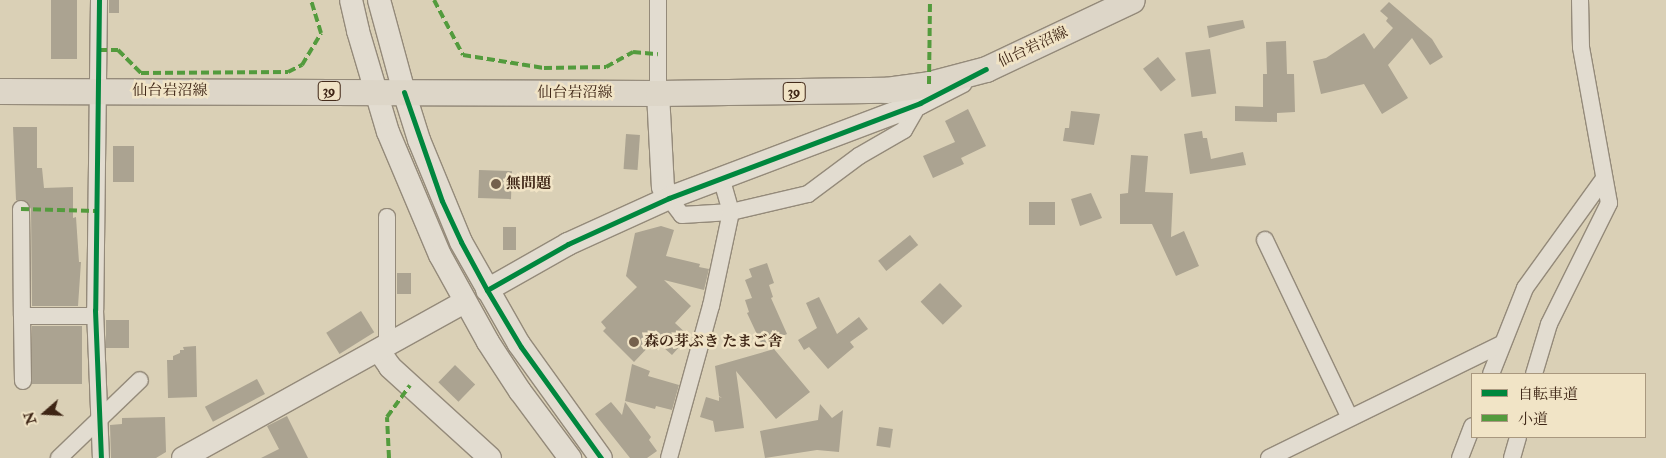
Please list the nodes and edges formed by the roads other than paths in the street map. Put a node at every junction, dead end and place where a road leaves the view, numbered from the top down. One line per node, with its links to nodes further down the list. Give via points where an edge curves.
1 (99, 0): 8 (street)
2 (352, 0): 9 (street)
3 (379, 0): 10 (street)
4 (658, 0): 11 (street)
5 (1132, 0): 12 (main road, 仙台岩沼線 / 39)
6 (1580, 0): 14 (street, via 1581,47 1598,131)
7 (0, 91): 8 (main road, 仙台岩沼線 / 39)
8 (97, 91): 9 (main road, 仙台岩沼線 / 39); 23 (street)
9 (375, 92): 10 (main road, 仙台岩沼線 / 39); 21 (street, via 418,204)
10 (404, 92): 11 (main road, 仙台岩沼線 / 39); 20 (street, via 442,201)
11 (658, 93): 12 (main road, 仙台岩沼線 / 39, via 886,90); 15 (street, via 663,187)
12 (925, 94): 13 (street); 17 (street, via 904,130 859,156 808,194)
13 (721, 176): 15 (street); 17 (street)
14 (1603, 180): 24 (street, via 1525,288); 27 (street, via 1609,203 1548,324)
15 (670, 198): 17 (street, via 682,215); 20 (street, via 568,244)
16 (22, 209): 22 (street)
17 (731, 212): 40 (street, via 711,306)
18 (387, 217): 25 (street)
19 (1264, 240): 30 (street)
20 (487, 290): 39 (street, via 520,347)
21 (465, 302): 25 (street); 38 (street, via 520,391)
22 (22, 316): 23 (street); 29 (street)
23 (95, 316): 31 (street)
24 (1502, 344): 26 (street); 30 (street)
25 (383, 349): 36 (street); 37 (street, via 390,367)
26 (1491, 373)
27 (1534, 373)
28 (140, 380): 31 (street)
29 (23, 381)
30 (1350, 418): 41 (street)
31 (99, 420): 34 (street); 35 (street)
32 (1471, 429): 42 (street)
33 (1518, 438): 43 (street)
34 (59, 458)
35 (101, 458)
36 (184, 458)
37 (490, 458)
38 (570, 458)
39 (601, 458)
40 (669, 458)
41 (1269, 458)
42 (1460, 458)
43 (1512, 458)

